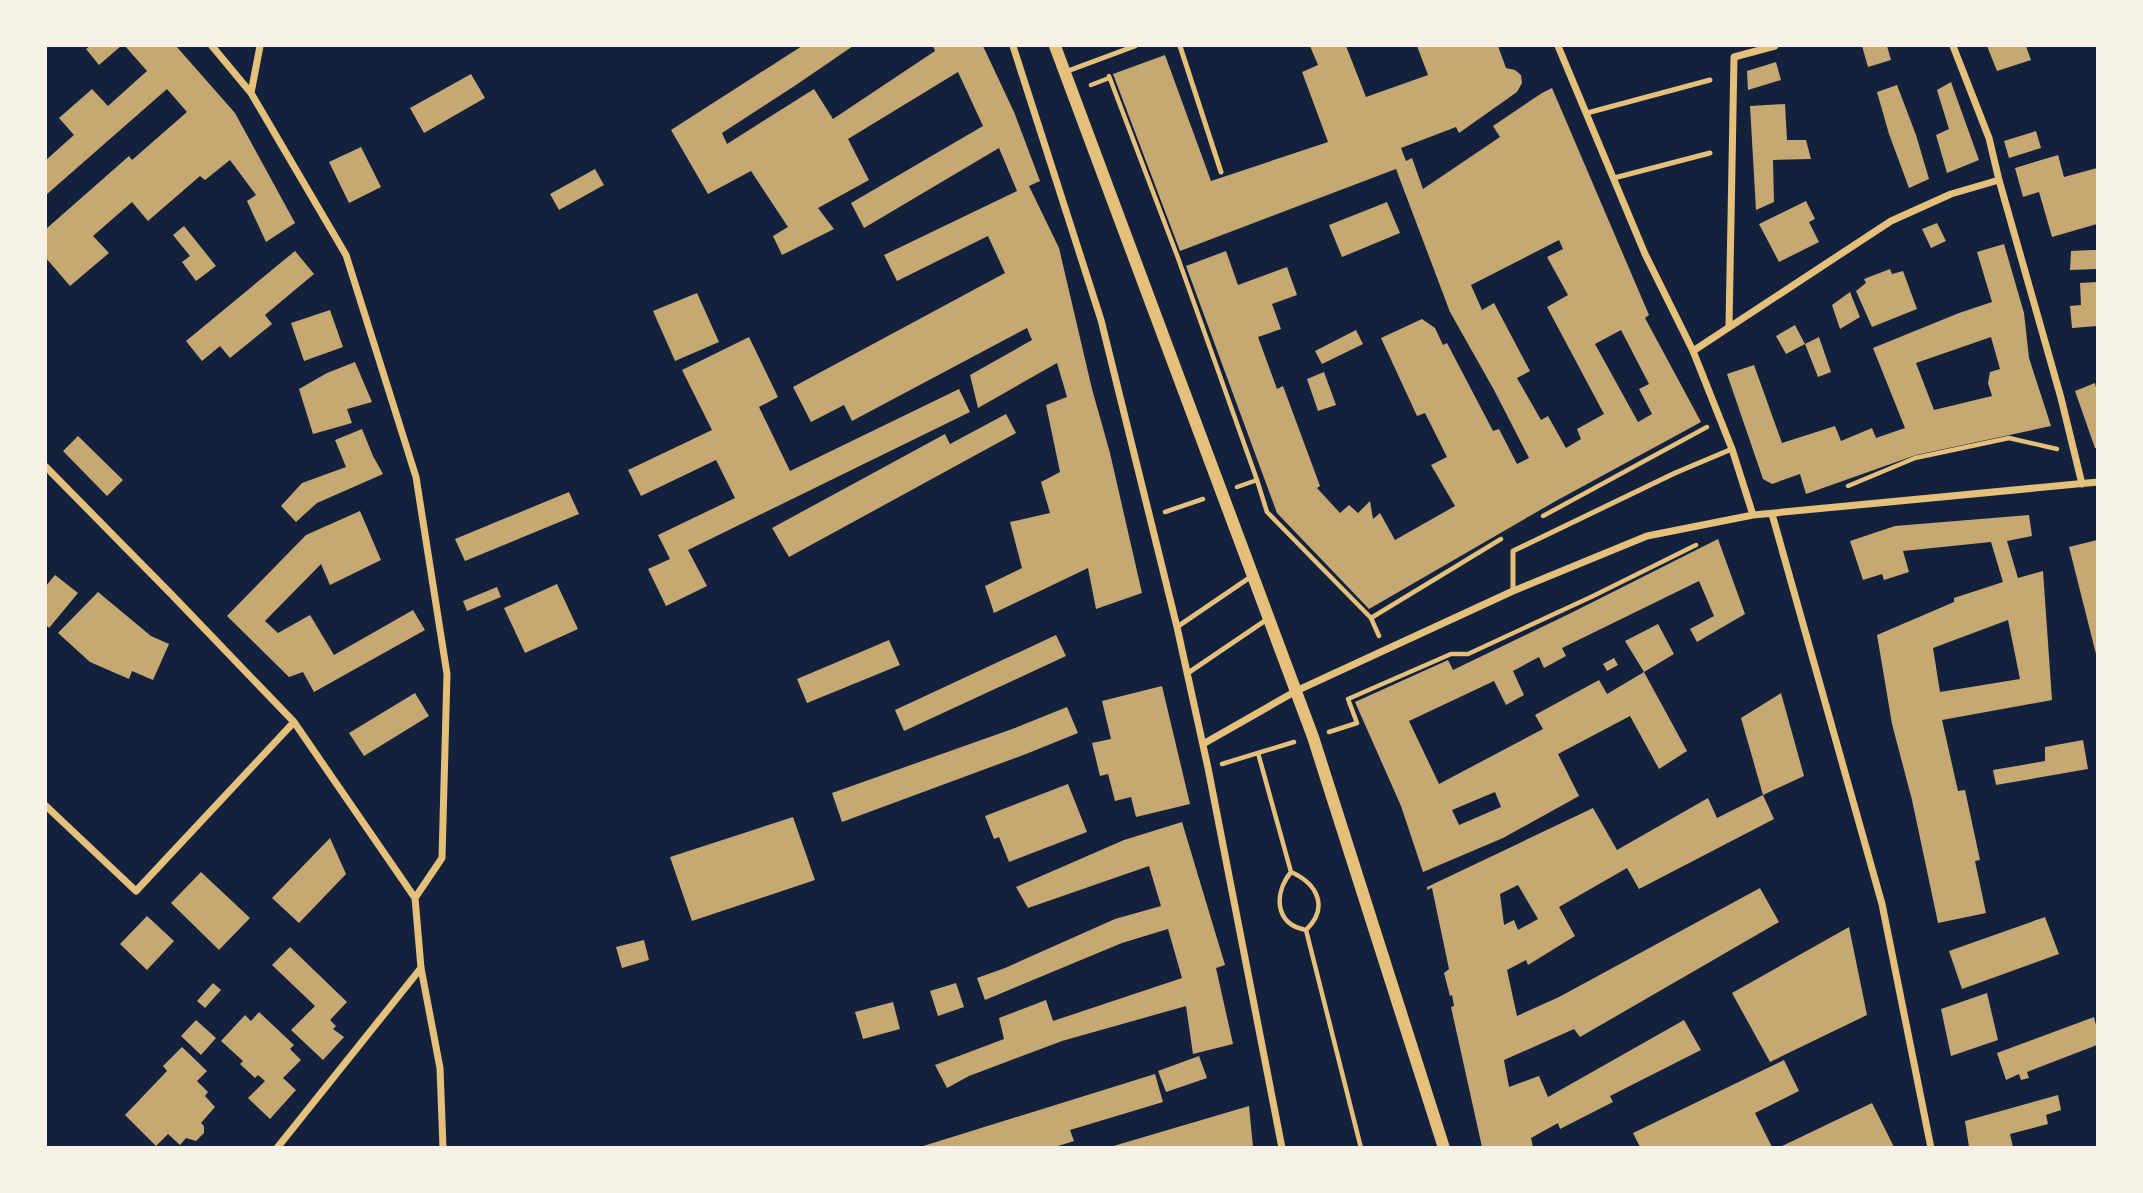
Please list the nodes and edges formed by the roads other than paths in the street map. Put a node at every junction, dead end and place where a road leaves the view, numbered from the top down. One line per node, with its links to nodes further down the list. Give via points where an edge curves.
1 (212, 46): 12 (street)
2 (260, 46): 12 (street)
3 (1013, 46): 29 (street, via 1101,320)
4 (1055, 46): 10 (street)
5 (1135, 46): 10 (lane)
6 (1180, 46): 15 (lane)
7 (1559, 46): 13 (street)
8 (1775, 46): 18 (street, via 1734,57)
9 (1953, 46): 17 (street, via 1989,138)
10 (1065, 72): 26 (street)
11 (1710, 80): 13 (lane)
12 (251, 93): 35 (street, via 346,255 416,477 447,674 442,858)
13 (1587, 113): 16 (street)
14 (1710, 153): 16 (lane)
15 (1221, 172)
16 (1614, 178): 19 (street)
17 (1999, 180): 18 (street, via 1951,194 1891,221); 23 (street)
18 (1729, 326): 19 (street)
19 (1693, 351): 20 (street)
20 (1732, 450): 25 (street); 27 (lane, via 1513,551)
21 (46, 467): 32 (street)
22 (2098, 482): 23 (street)
23 (2082, 484): 24 (street)
24 (1772, 514): 25 (street); 41 (street, via 1882,904)
25 (1753, 515): 27 (street, via 1647,536)
26 (1253, 575): 28 (street); 29 (lane)
27 (1513, 591): 31 (street)
28 (1269, 618): 30 (lane); 31 (street)
29 (1177, 627): 30 (street)
30 (1188, 673): 33 (street)
31 (1296, 691): 33 (street); 40 (street)
32 (294, 722): 34 (street, via 136,891); 35 (street)
33 (1203, 744): 39 (street)
34 (46, 806)
35 (415, 898): 36 (street)
36 (421, 968): 37 (street); 38 (street, via 440,1068)
37 (277, 1147)
38 (443, 1147)
39 (1282, 1147)
40 (1444, 1147)
41 (1931, 1147)

